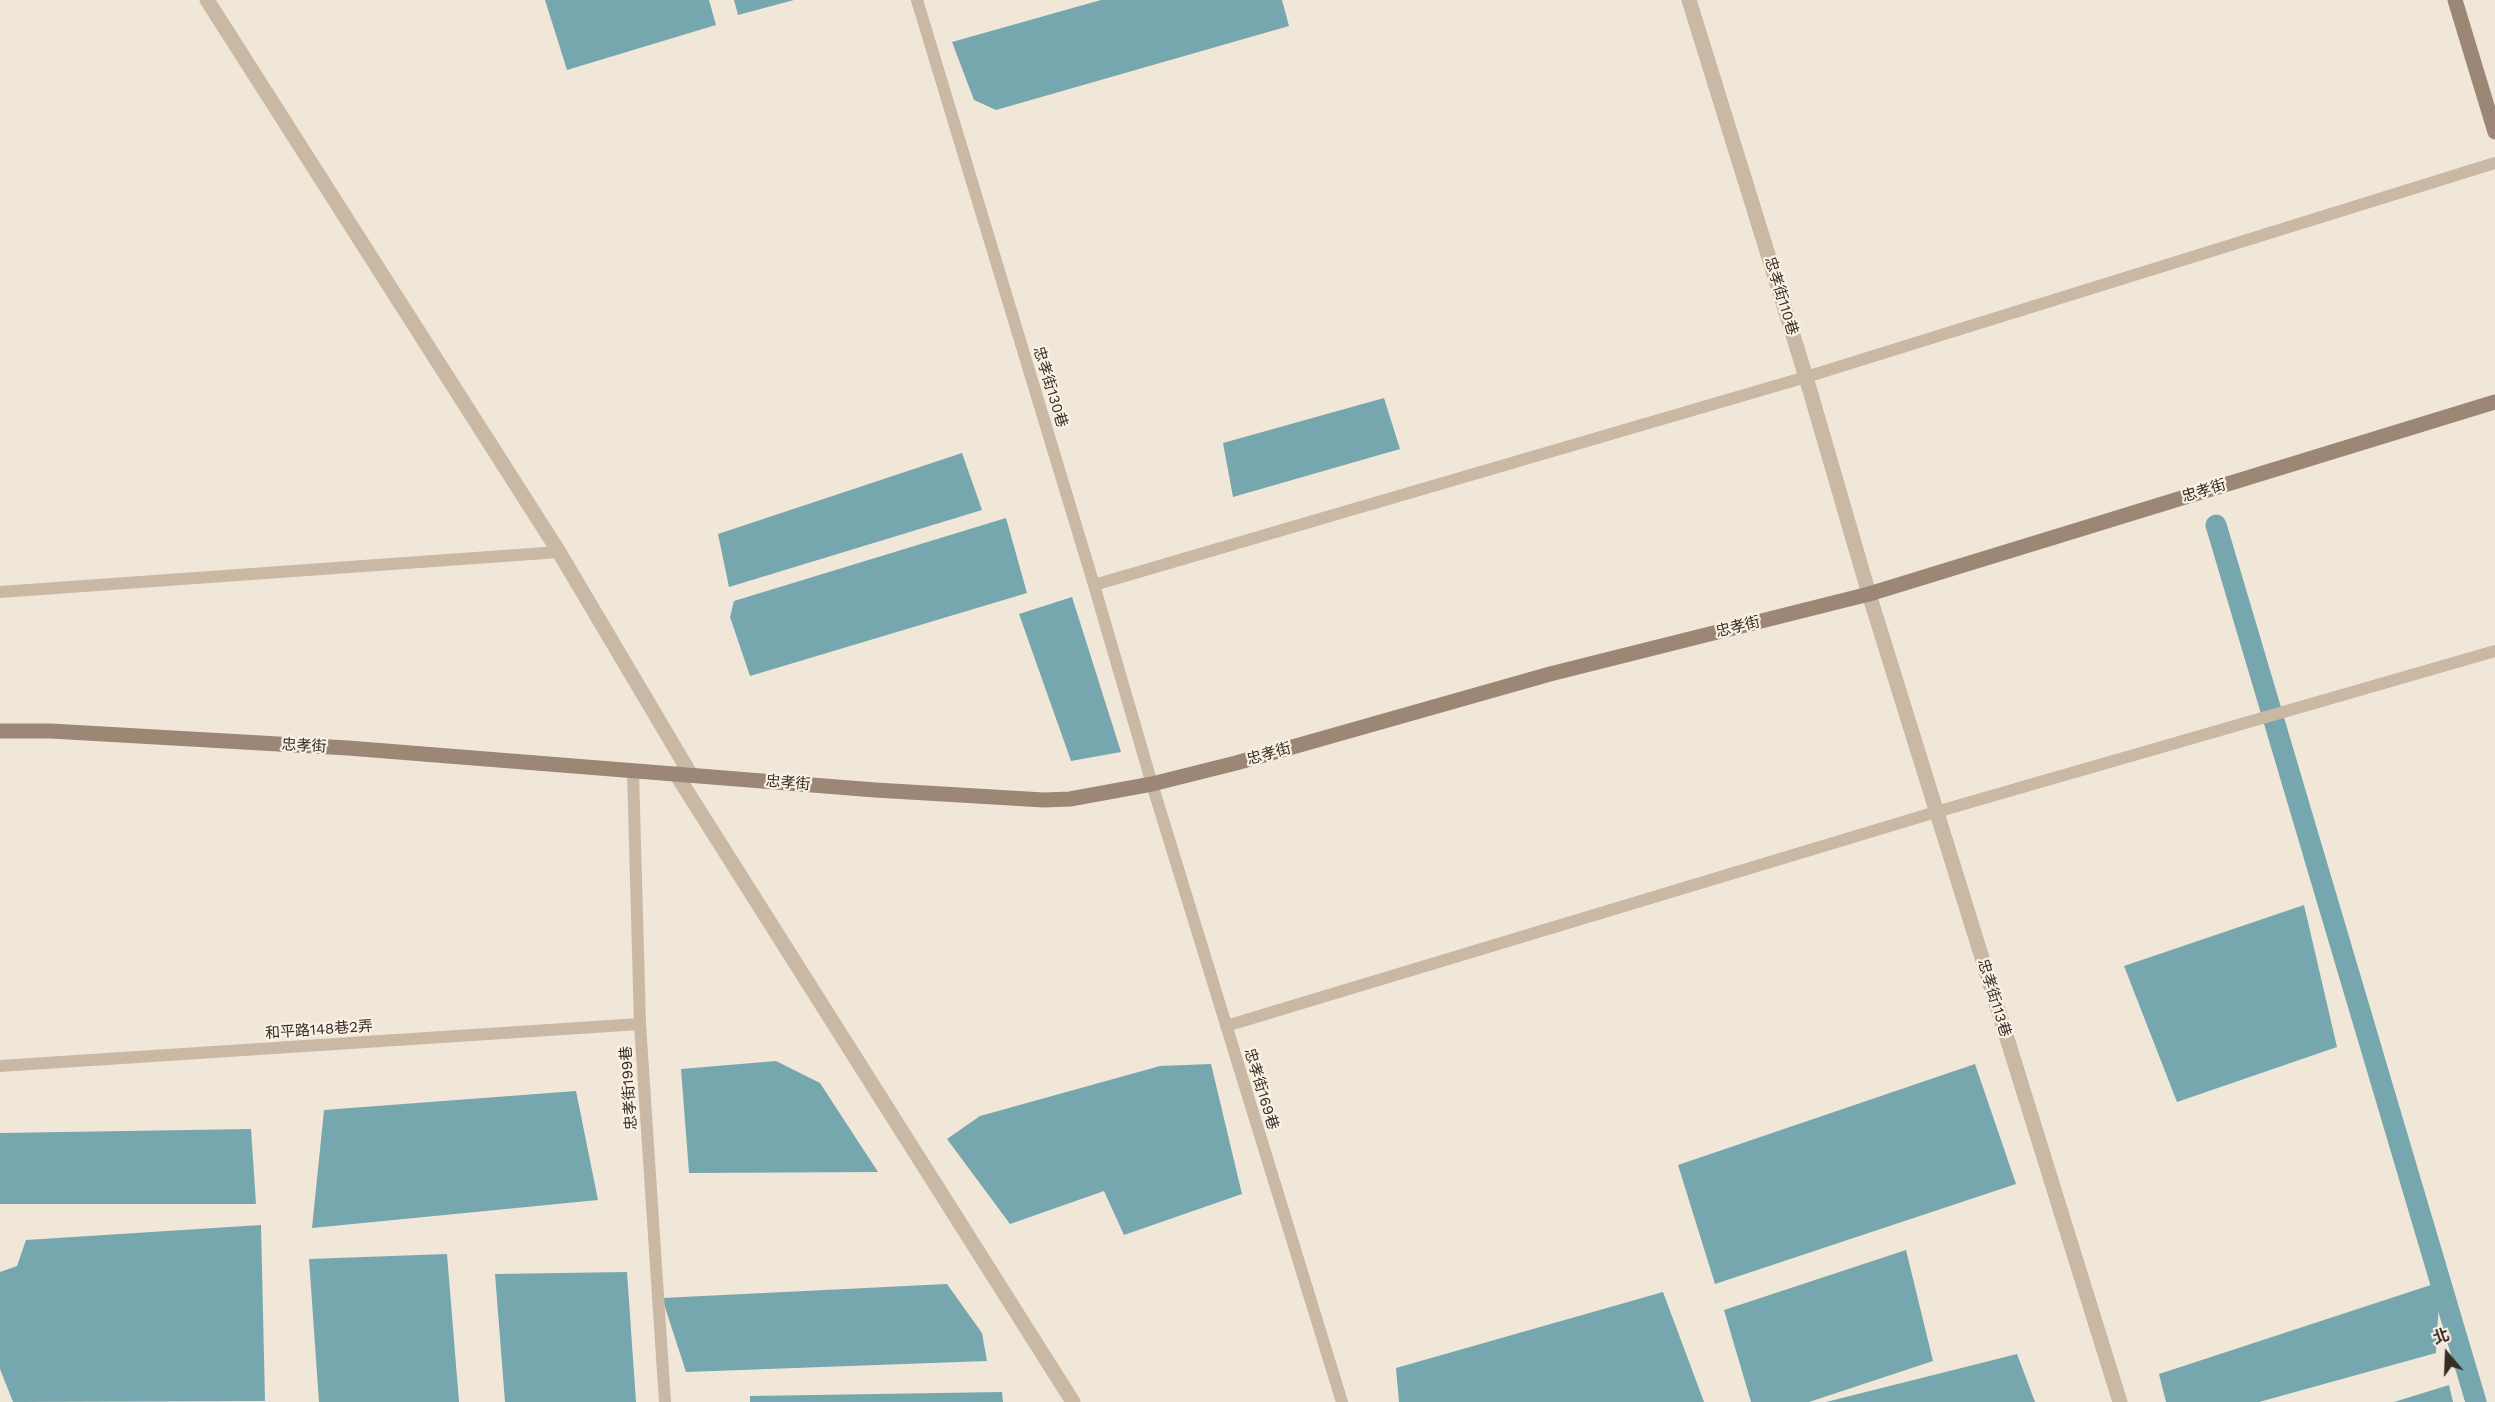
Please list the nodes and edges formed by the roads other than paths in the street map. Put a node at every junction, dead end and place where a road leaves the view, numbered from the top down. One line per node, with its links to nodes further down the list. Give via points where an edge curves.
1 (207, 0): 9 (street)
2 (917, 0): 10 (lane, 忠孝街130巷)
3 (1689, 0): 7 (street, 忠孝街110巷)
4 (2455, 0): 5 (street)
5 (2495, 132)
6 (2495, 163): 7 (lane)
7 (1806, 377): 10 (lane); 12 (street, 忠孝街110巷)
8 (2495, 402): 12 (street, 忠孝街)
9 (558, 552): 11 (lane); 16 (street)
10 (1095, 585): 17 (lane, 忠孝街130巷)
11 (0, 592)
12 (1869, 594): 17 (street, 忠孝街, via 1550,674); 18 (street, 忠孝街113巷)
13 (2495, 651): 18 (lane)
14 (0, 731): 15 (street, 忠孝街, via 348,748)
15 (633, 771): 16 (street, 忠孝街); 19 (lane, 忠孝街199巷)
16 (684, 774): 17 (street, 忠孝街, via 1044,800); 23 (street)
17 (1152, 784): 20 (lane, 忠孝街169巷)
18 (1936, 812): 20 (lane); 25 (street, 忠孝街113巷)
19 (640, 1024): 21 (lane, 和平路148巷2弄); 22 (lane, 忠孝街199巷)
20 (1226, 1026): 24 (lane, 忠孝街169巷)
21 (0, 1066)
22 (665, 1402)
23 (1073, 1402)
24 (1342, 1402)
25 (2120, 1402)

